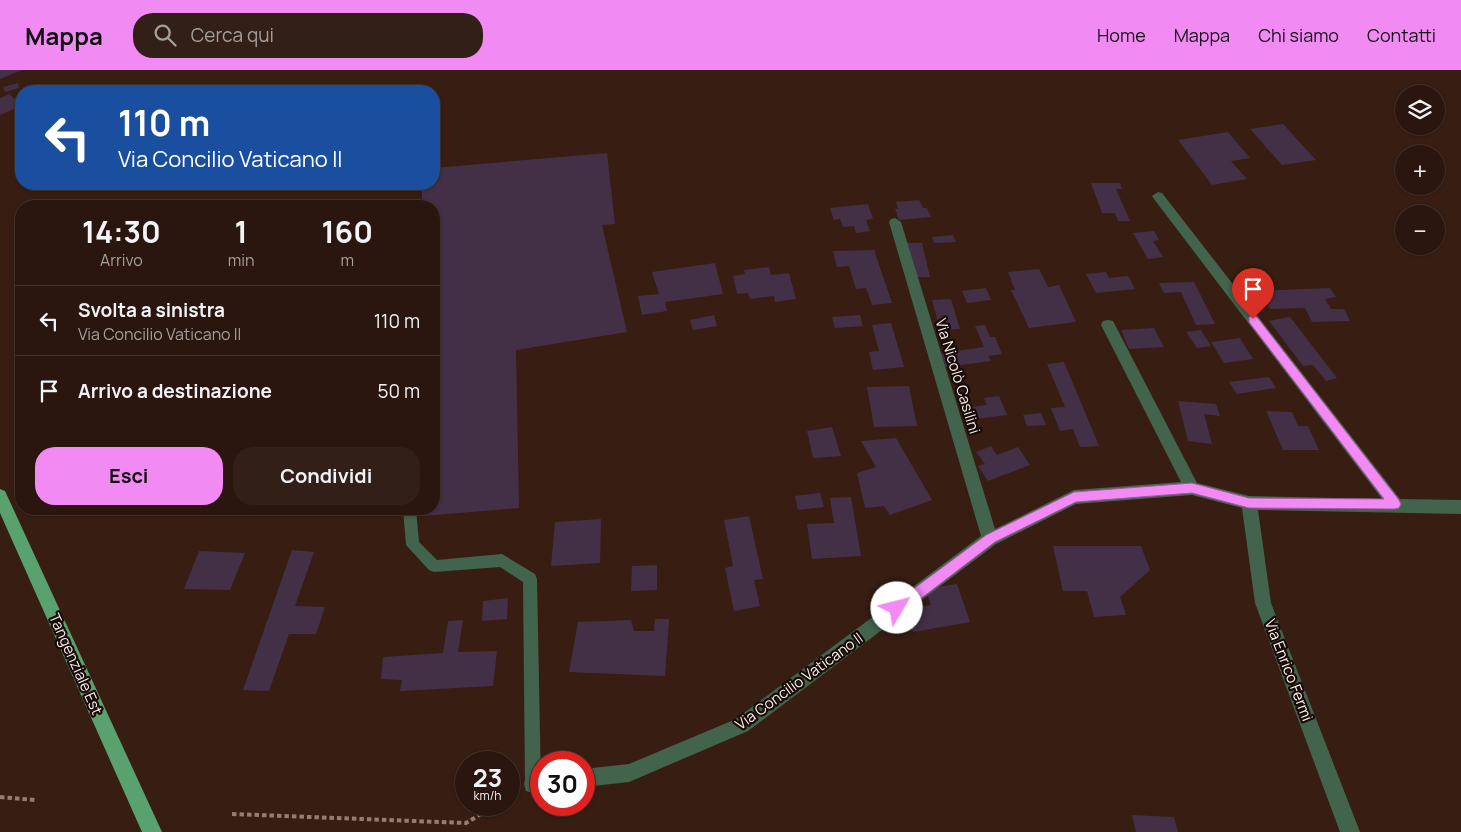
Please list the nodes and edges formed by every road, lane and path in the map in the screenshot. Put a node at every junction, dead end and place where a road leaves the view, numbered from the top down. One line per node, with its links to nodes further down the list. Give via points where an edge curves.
1 (1158, 196): 7 (street)
2 (895, 222): 10 (street, Via Nicolò Casilini)
3 (1108, 325): 4 (street)
4 (1192, 488): 6 (street, Via Concilio Vaticano II); 10 (street, Via Concilio Vaticano II, via 1074,497)
5 (0, 496): 17 (main road, Tangenziale Est)
6 (1249, 503): 7 (street, Via Concilio Vaticano II); 18 (street, Via Enrico Fermi, via 1263,603)
7 (1395, 504): 8 (street, Via Concilio Vaticano II)
8 (1461, 506)
9 (410, 515): 11 (lane, via 413,545 434,566 502,560 530,579)
10 (990, 538): 12 (street, Via Concilio Vaticano II, via 742,725 629,773)
11 (536, 751)
12 (595, 777)
13 (0, 797): 14 (path)
14 (35, 800)
15 (232, 814): 16 (path, via 466,823)
16 (478, 816)
17 (152, 832)
18 (1350, 832)

